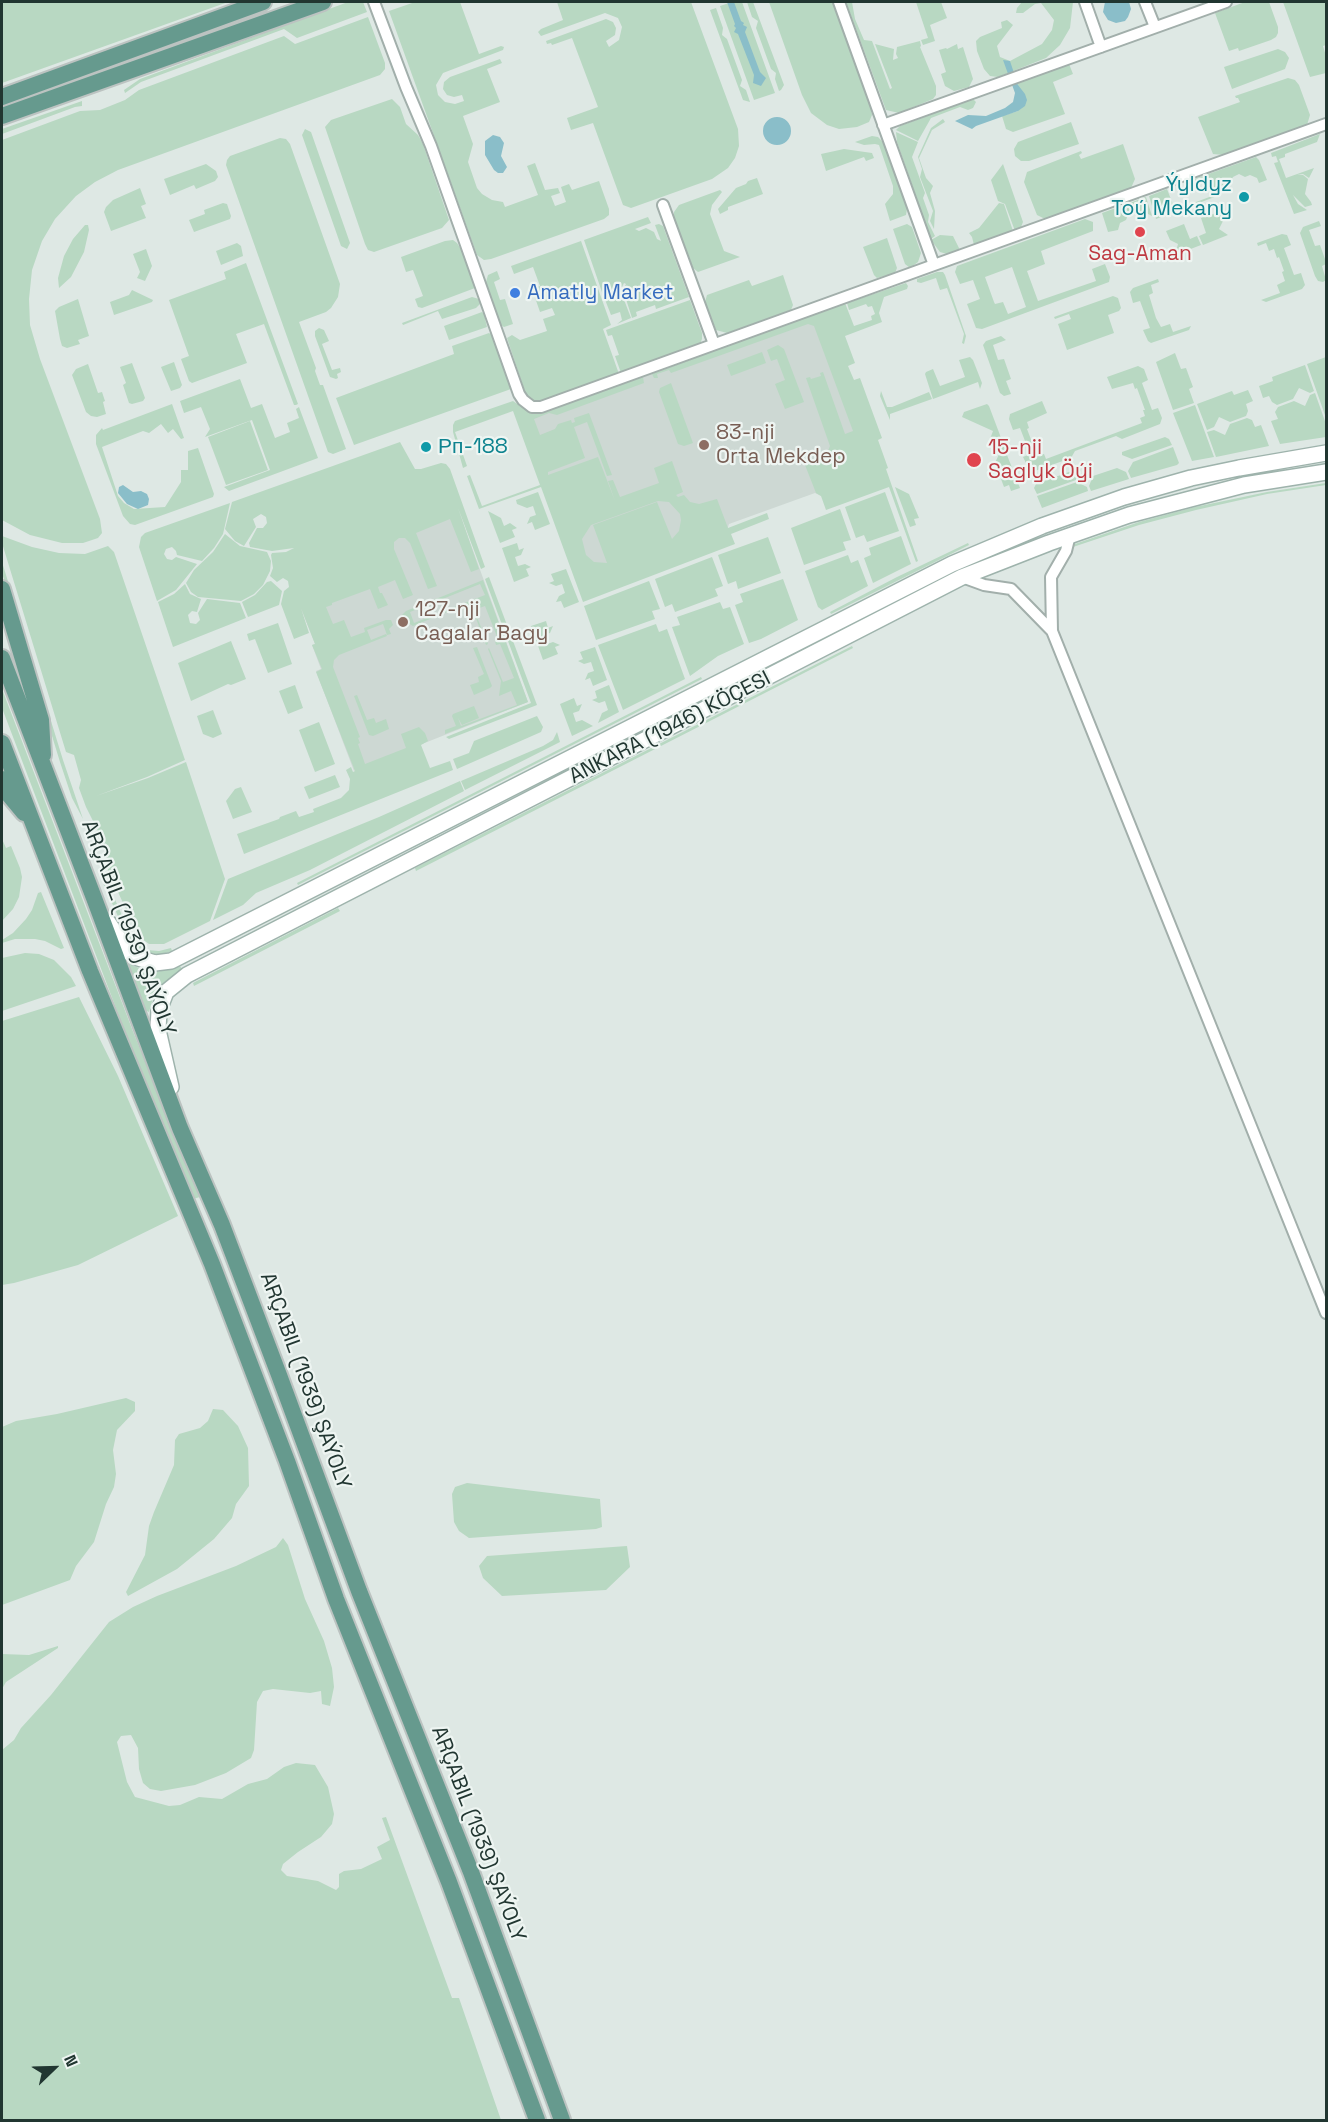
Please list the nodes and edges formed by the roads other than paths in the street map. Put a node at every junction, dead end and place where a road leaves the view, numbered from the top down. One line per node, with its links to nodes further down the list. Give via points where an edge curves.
1 (263, 2): 10 (main road)
2 (323, 2): 11 (main road)
3 (374, 2): 16 (street, via 523,400 532,407 541,407)
4 (839, 2): 13 (street)
5 (1084, 2): 9 (street)
6 (1145, 2): 8 (street)
7 (1226, 2): 8 (street)
8 (1155, 27): 9 (street)
9 (1101, 47): 13 (street)
10 (2, 97)
11 (2, 117)
12 (1326, 124): 15 (street)
13 (883, 125): 15 (street)
14 (663, 205): 16 (street)
15 (934, 265): 16 (street)
16 (714, 344)
17 (1326, 453): 28 (main road, ANKARA (1946) KÖÇESI, via 1191,478 1124,497 952,564 171,961 148,962 127,951)
18 (1326, 472): 19 (main road, ANKARA (1946) KÖÇESI, via 1197,496)
19 (1070, 535): 20 (main road, ANKARA (1946) KÖÇESI); 22 (street, via 1051,577)
20 (962, 578): 22 (street, via 1011,589); 29 (main road, ANKARA (1946) KÖÇESI, via 180,979 164,996 158,1030)
21 (2, 589): 25 (main road, via 41,720)
22 (1052, 631): 30 (street)
23 (2, 658): 25 (main road, ARÇABIL (1939) ŞAÝOLY)
24 (2, 742): 27 (main road, ARÇABIL (1939) ŞAÝOLY)
25 (44, 771): 28 (main road, ARÇABIL (1939) ŞAÝOLY)
26 (2, 779): 27 (main road, via 9,795)
27 (33, 824): 32 (main road, ARÇABIL (1939) ŞAÝOLY, via 212,1264)
28 (94, 898): 29 (main road, ARÇABIL (1939) ŞAÝOLY)
29 (180, 1128): 31 (main road, ARÇABIL (1939) ŞAÝOLY, via 222,1225)
30 (1326, 1313)
31 (308, 1454): 32 (main road); 33 (main road, ARÇABIL (1939) ŞAÝOLY)
32 (287, 1461): 34 (main road, ARÇABIL (1939) ŞAÝOLY)
33 (330, 1512): 34 (main road); 36 (main road, ARÇABIL (1939) ŞAÝOLY, via 471,1872)
34 (308, 1521): 35 (main road, ARÇABIL (1939) ŞAÝOLY, via 449,1882)
35 (537, 2121)
36 (562, 2121)

